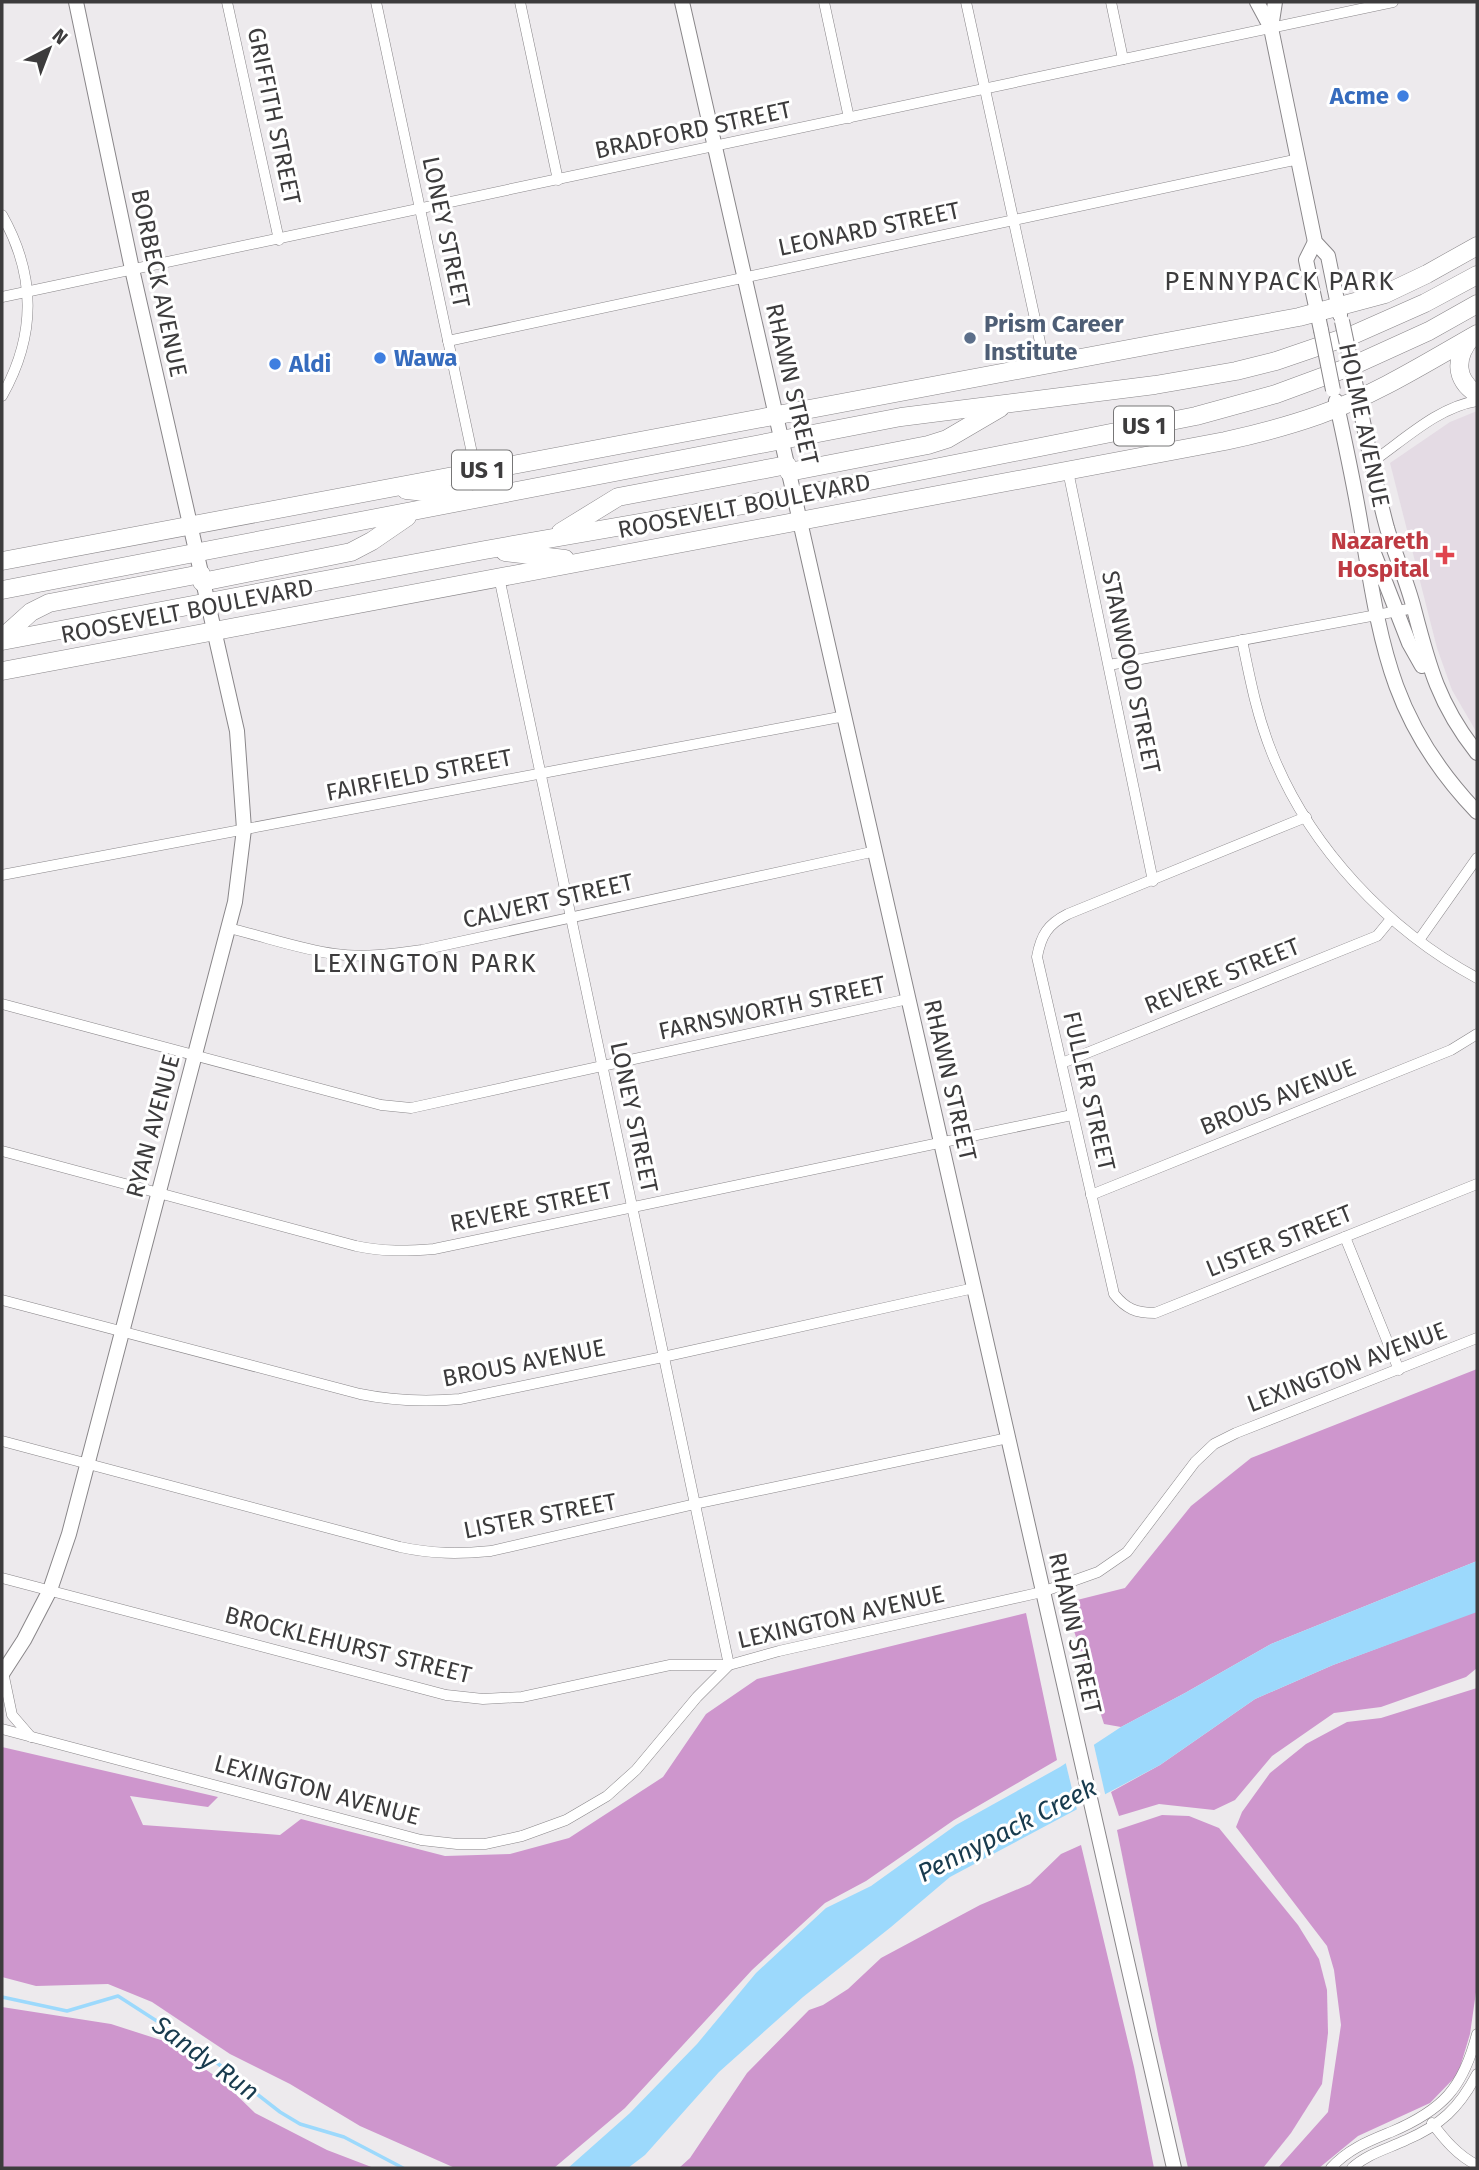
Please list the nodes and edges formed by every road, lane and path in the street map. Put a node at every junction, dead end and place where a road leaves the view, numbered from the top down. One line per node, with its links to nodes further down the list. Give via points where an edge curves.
1 (76, 2): 25 (main road, BORBECK AVENUE)
2 (227, 2): 22 (street, GRIFFITH STREET)
3 (376, 2): 19 (street, LONEY STREET)
4 (520, 2): 18 (street)
5 (682, 2): 16 (main road, RHAWN STREET)
6 (824, 2): 15 (street)
7 (966, 2): 14 (street)
8 (1111, 2): 13 (street)
9 (1256, 2): 12 (main road)
10 (1275, 2): 12 (main road)
11 (1393, 2): 12 (street, BRADFORD STREET)
12 (1271, 28): 13 (street, BRADFORD STREET); 17 (main road)
13 (1123, 60): 14 (street, BRADFORD STREET)
14 (985, 89): 15 (street, BRADFORD STREET); 21 (street)
15 (849, 118): 16 (street, BRADFORD STREET)
16 (714, 147): 18 (street, BRADFORD STREET); 27 (main road, RHAWN STREET)
17 (1299, 159): 21 (street, LEONARD STREET); 23 (main road)
18 (558, 180): 19 (street, BRADFORD STREET)
19 (419, 210): 22 (street, BRADFORD STREET); 34 (street, LONEY STREET)
20 (2, 215): 28 (street)
21 (1014, 221): 27 (street, LEONARD STREET); 35 (street)
22 (279, 240): 25 (street, BRADFORD STREET)
23 (1315, 242): 31 (main road, HOLME AVENUE, via 1328,256); 32 (main road, HOLME AVENUE, via 1306,260)
24 (1477, 246): 31 (highway, US 1)
25 (132, 269): 28 (street, BRADFORD STREET); 54 (main road, BORBECK AVENUE)
26 (1477, 275): 41 (highway, US 1, via 1355,334 1276,361 1196,379)
27 (744, 277): 34 (street, LEONARD STREET); 42 (main road, RHAWN STREET)
28 (28, 291): 29 (street, BRADFORD STREET); 38 (street, via 24,340)
29 (2, 297)
30 (1477, 304): 49 (highway, ROOSEVELT BOULEVARD / US 1, via 1363,362 1237,405)
31 (1340, 315): 32 (highway, US 1); 36 (main road, HOLME AVENUE, bridge)
32 (1319, 321): 35 (highway, US 1); 39 (main road, HOLME AVENUE, bridge)
33 (1474, 335): 36 (highway, ROOSEVELT BOULEVARD / US 1); 37 (highway, via 1461,352 1458,367)
34 (448, 341): 46 (street, LONEY STREET)
35 (1045, 365): 42 (highway, US 1)
36 (1356, 390): 39 (highway, ROOSEVELT BOULEVARD / US 1); 44 (main road, HOLME AVENUE)
37 (1477, 394)
38 (2, 396)
39 (1335, 399): 47 (highway, ROOSEVELT BOULEVARD / US 1, via 1252,435); 52 (main road, HOLME AVENUE)
40 (1477, 401): 44 (street, via 1440,415)
41 (1020, 402): 43 (highway, US 1, via 901,417); 45 (highway, via 928,445)
42 (776, 416): 43 (main road, RHAWN STREET); 46 (highway, US 1)
43 (782, 440): 45 (main road, RHAWN STREET); 50 (highway, US 1)
44 (1372, 461): 64 (main road, HOLME AVENUE)
45 (788, 468): 49 (main road, RHAWN STREET); 55 (highway, via 618,497)
46 (476, 471): 48 (highway, US 1)
47 (1068, 471): 53 (highway, ROOSEVELT BOULEVARD / US 1); 70 (street, STANWOOD STREET)
48 (386, 488): 50 (highway); 54 (highway, US 1)
49 (794, 496): 53 (main road, RHAWN STREET); 55 (highway, ROOSEVELT BOULEVARD / US 1)
50 (486, 498): 51 (highway, US 1)
51 (412, 513): 57 (highway, US 1); 61 (highway, via 351,552)
52 (1360, 516): 65 (main road); 66 (main road, HOLME AVENUE)
53 (800, 521): 59 (highway, ROOSEVELT BOULEVARD / US 1); 73 (main road, RHAWN STREET)
54 (188, 525): 57 (main road, BORBECK AVENUE); 58 (highway, US 1)
55 (541, 540): 56 (highway, ROOSEVELT BOULEVARD / US 1)
56 (485, 550): 59 (highway); 63 (highway, ROOSEVELT BOULEVARD / US 1)
57 (195, 554): 61 (main road, BORBECK AVENUE); 62 (highway, US 1)
58 (2, 561)
59 (586, 561): 60 (highway, ROOSEVELT BOULEVARD / US 1)
60 (499, 577): 67 (highway, ROOSEVELT BOULEVARD / US 1); 75 (street, LONEY STREET)
61 (202, 578): 63 (main road, RYAN AVENUE); 68 (highway, via 49,603 31,612)
62 (2, 590)
63 (208, 602): 67 (main road, RYAN AVENUE); 68 (highway, ROOSEVELT BOULEVARD / US 1)
64 (1414, 608): 65 (street); 72 (main road, HOLME AVENUE, via 1423,651)
65 (1397, 611): 66 (street); 72 (main road, via 1414,652)
66 (1377, 615): 69 (street); 76 (main road, HOLME AVENUE, via 1388,666 1415,729)
67 (215, 630): 71 (highway, ROOSEVELT BOULEVARD / US 1); 78 (main road, RYAN AVENUE, via 237,731)
68 (2, 640)
69 (1242, 640): 70 (street); 77 (street, via 1262,727)
70 (1109, 665): 82 (street, STANWOOD STREET)
71 (2, 671)
72 (1439, 692): 74 (main road, HOLME AVENUE)
73 (845, 716): 75 (street, FAIRFIELD STREET); 79 (main road, RHAWN STREET)
74 (1477, 754)
75 (540, 774): 78 (street, FAIRFIELD STREET); 83 (street, LONEY STREET)
76 (1477, 812)
77 (1306, 817): 82 (street); 84 (street, via 1351,877)
78 (244, 829): 81 (street, FAIRFIELD STREET); 85 (main road, RYAN AVENUE)
79 (876, 851): 83 (street, CALVERT STREET); 88 (main road, RHAWN STREET)
80 (1477, 858): 86 (street)
81 (2, 875)
82 (1153, 881): 92 (street, FULLER STREET, via 1060,918 1040,940 1037,957)
83 (570, 916): 85 (street, CALVERT STREET, via 382,955 334,954); 93 (street, LONEY STREET)
84 (1391, 919): 86 (street); 92 (street, REVERE STREET, via 1377,936)
85 (228, 928): 91 (main road, RYAN AVENUE)
86 (1419, 940): 87 (street)
87 (1477, 978)
88 (908, 999): 93 (street, FARNSWORTH STREET); 95 (main road, RHAWN STREET)
89 (2, 1004): 91 (street, FARNSWORTH STREET)
90 (1477, 1034): 99 (street, BROUS AVENUE, via 1451,1050)
91 (195, 1054): 93 (street, FARNSWORTH STREET, via 397,1108); 98 (main road, RYAN AVENUE)
92 (1062, 1063): 94 (street, FULLER STREET)
93 (601, 1066): 100 (street, LONEY STREET)
94 (1072, 1115): 95 (street, REVERE STREET); 99 (street, FULLER STREET)
95 (941, 1141): 100 (street, REVERE STREET); 103 (main road, RHAWN STREET)
96 (2, 1151): 98 (street, REVERE STREET)
97 (1477, 1184): 101 (street, LISTER STREET)
98 (158, 1193): 100 (street, REVERE STREET, via 387,1251 434,1249); 105 (main road, RYAN AVENUE)
99 (1091, 1195): 102 (street, FULLER STREET)
100 (631, 1208): 107 (street, LONEY STREET)
101 (1345, 1237): 102 (street, LISTER STREET, via 1155,1313 1137,1313 1123,1305); 108 (street)
102 (1111, 1280)
103 (974, 1288): 107 (street, BROUS AVENUE); 109 (main road, RHAWN STREET)
104 (2, 1300): 105 (street, BROUS AVENUE)
105 (122, 1332): 107 (street, BROUS AVENUE, via 401,1401 460,1399); 111 (main road, RYAN AVENUE)
106 (1477, 1338): 108 (street, LEXINGTON AVENUE)
107 (663, 1357): 112 (street, LONEY STREET)
108 (1399, 1370): 115 (street, LEXINGTON AVENUE, via 1214,1444 1180,1480 1127,1552 1098,1572)
109 (1008, 1438): 112 (street, LISTER STREET); 115 (main road, RHAWN STREET)
110 (2, 1441): 111 (street, LISTER STREET)
111 (87, 1463): 112 (street, LISTER STREET, via 435,1554 491,1551); 114 (main road, RYAN AVENUE)
112 (695, 1504): 116 (street, LONEY STREET)
113 (2, 1578): 114 (street, BROCKLEHURST STREET)
114 (50, 1590): 116 (street, BROCKLEHURST STREET, via 446,1695 522,1697 670,1665); 117 (main road, RYAN AVENUE)
115 (1042, 1592): 116 (street, LEXINGTON AVENUE); 125 (main road, RHAWN STREET)
116 (729, 1665): 119 (street, LEXINGTON AVENUE, via 636,1770 607,1796 566,1821 485,1844 421,1840)
117 (2, 1673): 119 (street, via 12,1715)
118 (2, 1729): 119 (street, LEXINGTON AVENUE)
119 (32, 1738)
120 (1477, 2034): 122 (street, via 1460,2080 1444,2102)
121 (1477, 2074): 123 (street, via 1453,2111)
122 (1426, 2115): 123 (street); 126 (street, via 1362,2144)
123 (1434, 2126): 124 (street, via 1447,2143); 127 (street)
124 (1477, 2165)
125 (1174, 2168)
126 (1331, 2168)
127 (1352, 2168)

